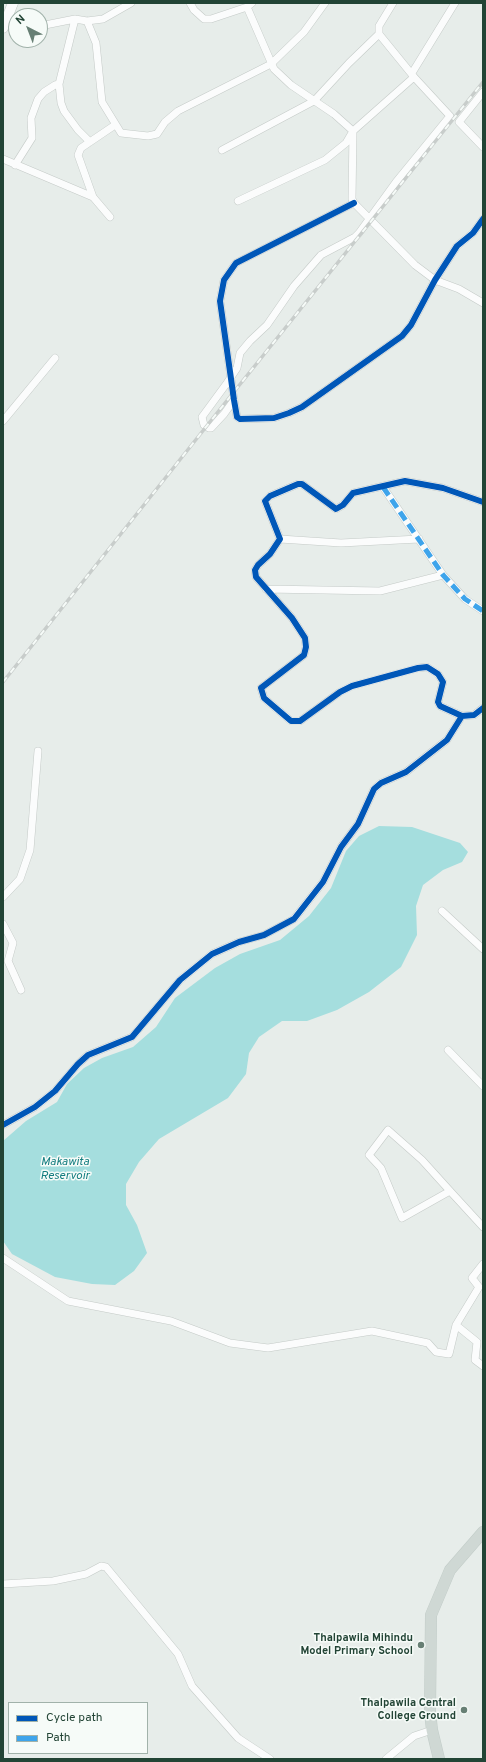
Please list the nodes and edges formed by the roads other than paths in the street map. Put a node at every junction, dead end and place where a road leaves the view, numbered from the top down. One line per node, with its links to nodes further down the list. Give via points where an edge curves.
1 (131, 3): 8 (street, via 103,19)
2 (190, 3): 6 (street, via 204,19 211,19)
3 (325, 3): 11 (street, via 304,32)
4 (393, 3): 10 (street, via 379,26)
5 (455, 3): 12 (street)
6 (249, 5): 11 (street)
7 (75, 20): 8 (street); 9 (street); 13 (street)
8 (87, 21): 16 (street, via 96,43 102,102)
9 (48, 25)
10 (379, 34): 12 (street); 15 (street)
11 (271, 64): 15 (street, via 292,85); 16 (street, via 178,111 165,122 157,134 148,136 121,132)
12 (413, 75): 17 (street); 27 (street, via 450,116)
13 (60, 84): 18 (street, via 64,111); 22 (street, via 44,92 38,99 31,118 32,138)
14 (483, 92): 19 (street, via 458,122)
15 (314, 101): 17 (street); 20 (street)
16 (115, 124): 18 (street)
17 (353, 131): 24 (street, via 346,143 325,160); 25 (street)
18 (90, 142): 23 (street, via 81,148 78,155)
19 (483, 147)
20 (222, 150)
21 (3, 159): 22 (street)
22 (16, 165): 23 (street)
23 (93, 197): 26 (street)
24 (238, 201)
25 (354, 203): 27 (street); 32 (street, via 236,263 224,280 220,301)
26 (110, 217)
27 (369, 219): 29 (street, via 415,265); 32 (street, via 355,237 328,250 304,273 267,325 240,353 237,368)
28 (483, 219): 29 (street, via 474,233 457,246)
29 (435, 280): 30 (street, via 459,289); 33 (street, via 411,325 402,336 302,407 274,418 240,419 237,417)
30 (483, 303)
31 (55, 358): 34 (street)
32 (230, 378): 33 (street); 33 (street, via 202,417 204,425 211,428)
33 (234, 400)
34 (3, 421)
35 (383, 487): 36 (street, via 405,481 443,488); 37 (street, via 353,493 336,509 302,484 270,496 265,501); 38 (street)
36 (483, 502)
37 (280, 539): 38 (street, via 341,542); 40 (street, via 255,570 256,577)
38 (418, 539): 39 (street)
39 (443, 575): 40 (street, via 380,591); 41 (street, via 465,599)
40 (266, 589): 43 (street, via 292,618 305,638 304,655 261,688 264,698 291,721 300,721 352,686 427,667 438,674 443,682 438,702 440,706)
41 (483, 611)
42 (483, 708): 43 (street, via 474,715)
43 (462, 716): 52 (street, via 446,740 406,772 374,789 358,824 341,847 323,882 294,919 264,935 212,954 180,980 132,1037 88,1055 55,1091)
44 (38, 751): 45 (street, via 30,850 20,878)
45 (3, 897)
46 (442, 911): 48 (street)
47 (3, 924): 49 (street, via 13,943 8,961)
48 (483, 949)
49 (21, 990)
50 (448, 1050): 51 (street)
51 (483, 1086)
52 (3, 1125)
53 (450, 1191): 53 (street, via 422,1160 388,1130 369,1155 381,1168 402,1218); 54 (street)
54 (483, 1227)
55 (3, 1258): 57 (street, via 68,1301 171,1322 230,1343 268,1348 372,1331 428,1343 436,1352 449,1354)
56 (483, 1264): 57 (street, via 472,1278 479,1287)
57 (456, 1325): 58 (street, via 477,1342 475,1360)
58 (483, 1366)
59 (483, 1532): 61 (main road, via 450,1570 431,1615)
60 (3, 1584): 62 (street, via 53,1581 86,1574 101,1566 106,1568 178,1654 192,1686 238,1738)
61 (432, 1730): 63 (street, via 414,1736); 64 (main road)
62 (270, 1759)
63 (386, 1759)
64 (439, 1759)

